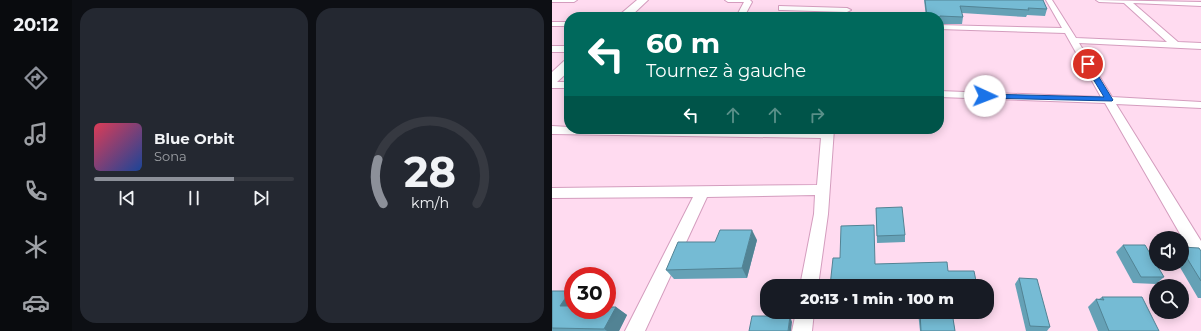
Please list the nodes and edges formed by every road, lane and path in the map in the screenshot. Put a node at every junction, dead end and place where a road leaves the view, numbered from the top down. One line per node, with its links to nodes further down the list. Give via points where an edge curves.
1 (552, 0): 2 (street)
2 (574, 0)
3 (643, 0): 11 (street)
4 (728, 0): 12 (street, via 747,0)
5 (850, 0): 14 (street)
6 (1049, 0): 18 (street)
7 (1099, 0): 8 (street)
8 (1125, 1): 9 (street); 19 (street)
9 (1201, 4)
10 (782, 8): 13 (street)
11 (629, 12)
12 (743, 12)
13 (833, 12)
14 (846, 12)
15 (552, 24): 16 (street)
16 (564, 24)
17 (944, 27): 18 (street)
18 (1071, 36): 19 (street); 28 (street)
19 (1176, 45): 20 (street)
20 (1201, 46)
21 (552, 49): 22 (street)
22 (564, 49)
23 (564, 68): 24 (street)
24 (552, 79)
25 (552, 85): 26 (street)
26 (564, 85)
27 (944, 94): 28 (street)
28 (1109, 100): 29 (street); 36 (street)
29 (1201, 105)
30 (552, 130): 31 (street)
31 (564, 130)
32 (828, 134): 33 (street)
33 (822, 190): 34 (street); 37 (street, via 821,214)
34 (703, 191): 35 (street); 39 (street)
35 (552, 193)
36 (1201, 254)
37 (810, 279)
38 (804, 319): 40 (street)
39 (635, 331)
40 (802, 331)

